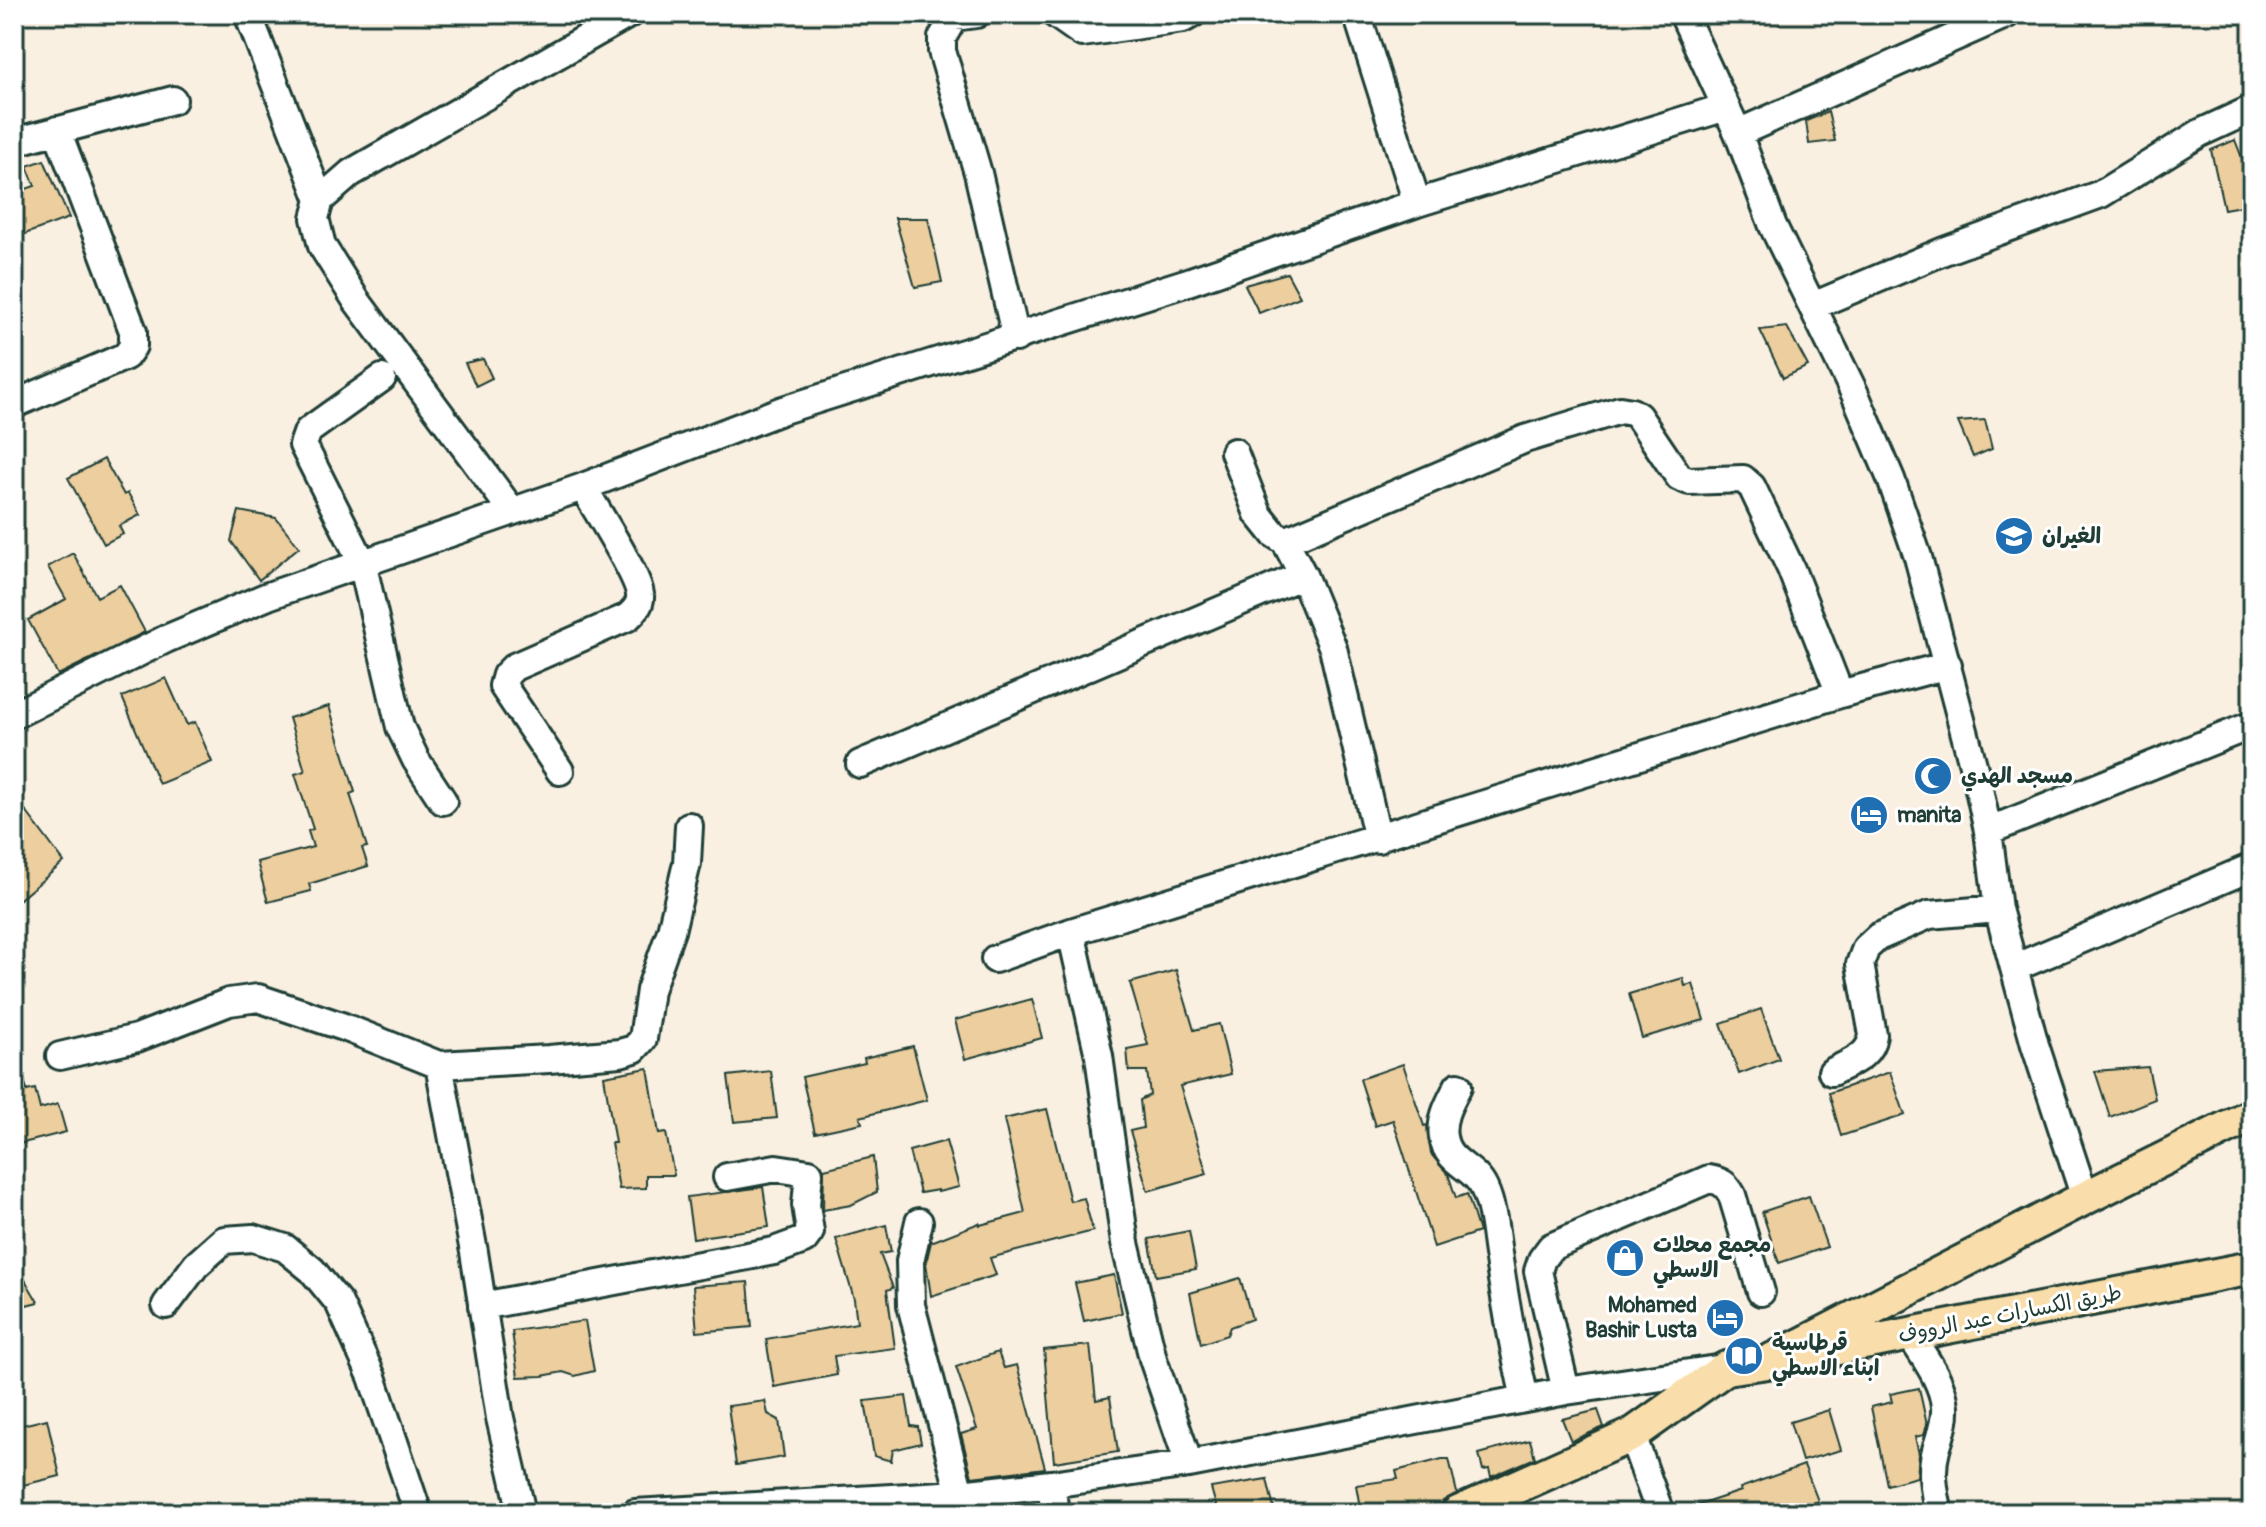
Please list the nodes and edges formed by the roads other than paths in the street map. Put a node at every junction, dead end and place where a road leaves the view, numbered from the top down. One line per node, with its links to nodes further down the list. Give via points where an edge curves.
1 (248, 14): 15 (street)
2 (629, 14): 15 (street, via 351,173)
3 (976, 14): 18 (street, via 954,17 942,38 942,51 978,173)
4 (1055, 14): 5 (street, via 1082,33)
5 (1192, 14)
6 (1357, 14): 16 (street)
7 (1683, 14): 10 (street)
8 (2007, 14): 13 (street)
9 (173, 100): 12 (street)
10 (1726, 107): 13 (street); 16 (street)
11 (2252, 109): 17 (street, via 2200,133 2101,194)
12 (57, 130): 14 (street); 20 (street, via 133,331 133,346 126,356)
13 (1738, 133): 17 (street, via 1773,226)
14 (14, 142)
15 (320, 200): 23 (street, via 315,218 322,246)
16 (1417, 203): 18 (street)
17 (1813, 306): 27 (street, via 1891,479)
18 (1016, 338): 22 (street, via 783,410)
19 (382, 378): 25 (street, via 303,440)
20 (17, 403)
21 (1234, 452): 24 (street, via 1258,514)
22 (583, 487): 23 (street); 32 (street, via 640,595 637,609 628,617 506,675 503,686)
23 (512, 511): 25 (street)
24 (1285, 541): 26 (street); 28 (street, via 1525,439 1620,410 1632,412 1679,477 1743,479 1752,487)
25 (362, 562): 29 (street, via 166,639); 33 (street, via 400,727)
26 (1303, 575): 31 (street); 36 (street, via 1333,648)
27 (1948, 665): 28 (street); 35 (street)
28 (1840, 694): 36 (street)
29 (14, 715)
30 (2252, 725): 35 (street)
31 (860, 764)
32 (560, 771)
33 (443, 801)
34 (689, 826): 43 (street, via 687,863 671,931 650,990 643,1039 634,1049)
35 (1988, 831): 38 (street)
36 (1378, 839): 39 (street)
37 (2252, 867): 41 (street)
38 (1998, 909): 41 (street); 44 (street, via 1929,915 1878,937 1866,948 1860,964 1872,1046)
39 (1071, 932): 40 (street); 60 (street, via 1099,1056 1125,1243 1153,1359)
40 (995, 959)
41 (2014, 968): 48 (street)
42 (60, 1056): 43 (street, via 137,1038 229,1002 258,998)
43 (439, 1065): 53 (street)
44 (1832, 1072)
45 (1458, 1086): 58 (street, via 1442,1124 1443,1141 1449,1154 1484,1187)
46 (2252, 1115): 48 (main road)
47 (727, 1177): 53 (street, via 776,1168 809,1173 810,1232 804,1240 774,1251)
48 (2085, 1198): 55 (main road)
49 (919, 1222): 62 (street, via 910,1261 911,1305)
50 (2252, 1268): 54 (main road, طريق الكسارات عبد الرووف)
51 (1761, 1292): 57 (street, via 1732,1195 1717,1180 1575,1235 1546,1252 1538,1271)
52 (166, 1305): 63 (street, via 196,1265 224,1240 253,1238 285,1248 312,1270 339,1303 367,1364)
53 (482, 1306): 64 (street)
54 (1909, 1333): 55 (main road, طريق الكسارات عبد الرووف); 69 (street, via 1942,1390 1945,1408 1933,1486)
55 (1768, 1362): 56 (main road, طريق الكسارات عبد الرووف)
56 (1726, 1368): 57 (street); 59 (main road)
57 (1566, 1391): 58 (street)
58 (1525, 1398): 60 (street)
59 (1632, 1435): 67 (main road); 68 (street)
60 (1189, 1464): 61 (street)
61 (1051, 1484): 62 (street); 66 (street)
62 (960, 1494): 65 (street)
63 (418, 1513)
64 (522, 1513)
65 (635, 1513)
66 (1055, 1513)
67 (1458, 1513)
68 (1660, 1513)
69 (1939, 1513)

